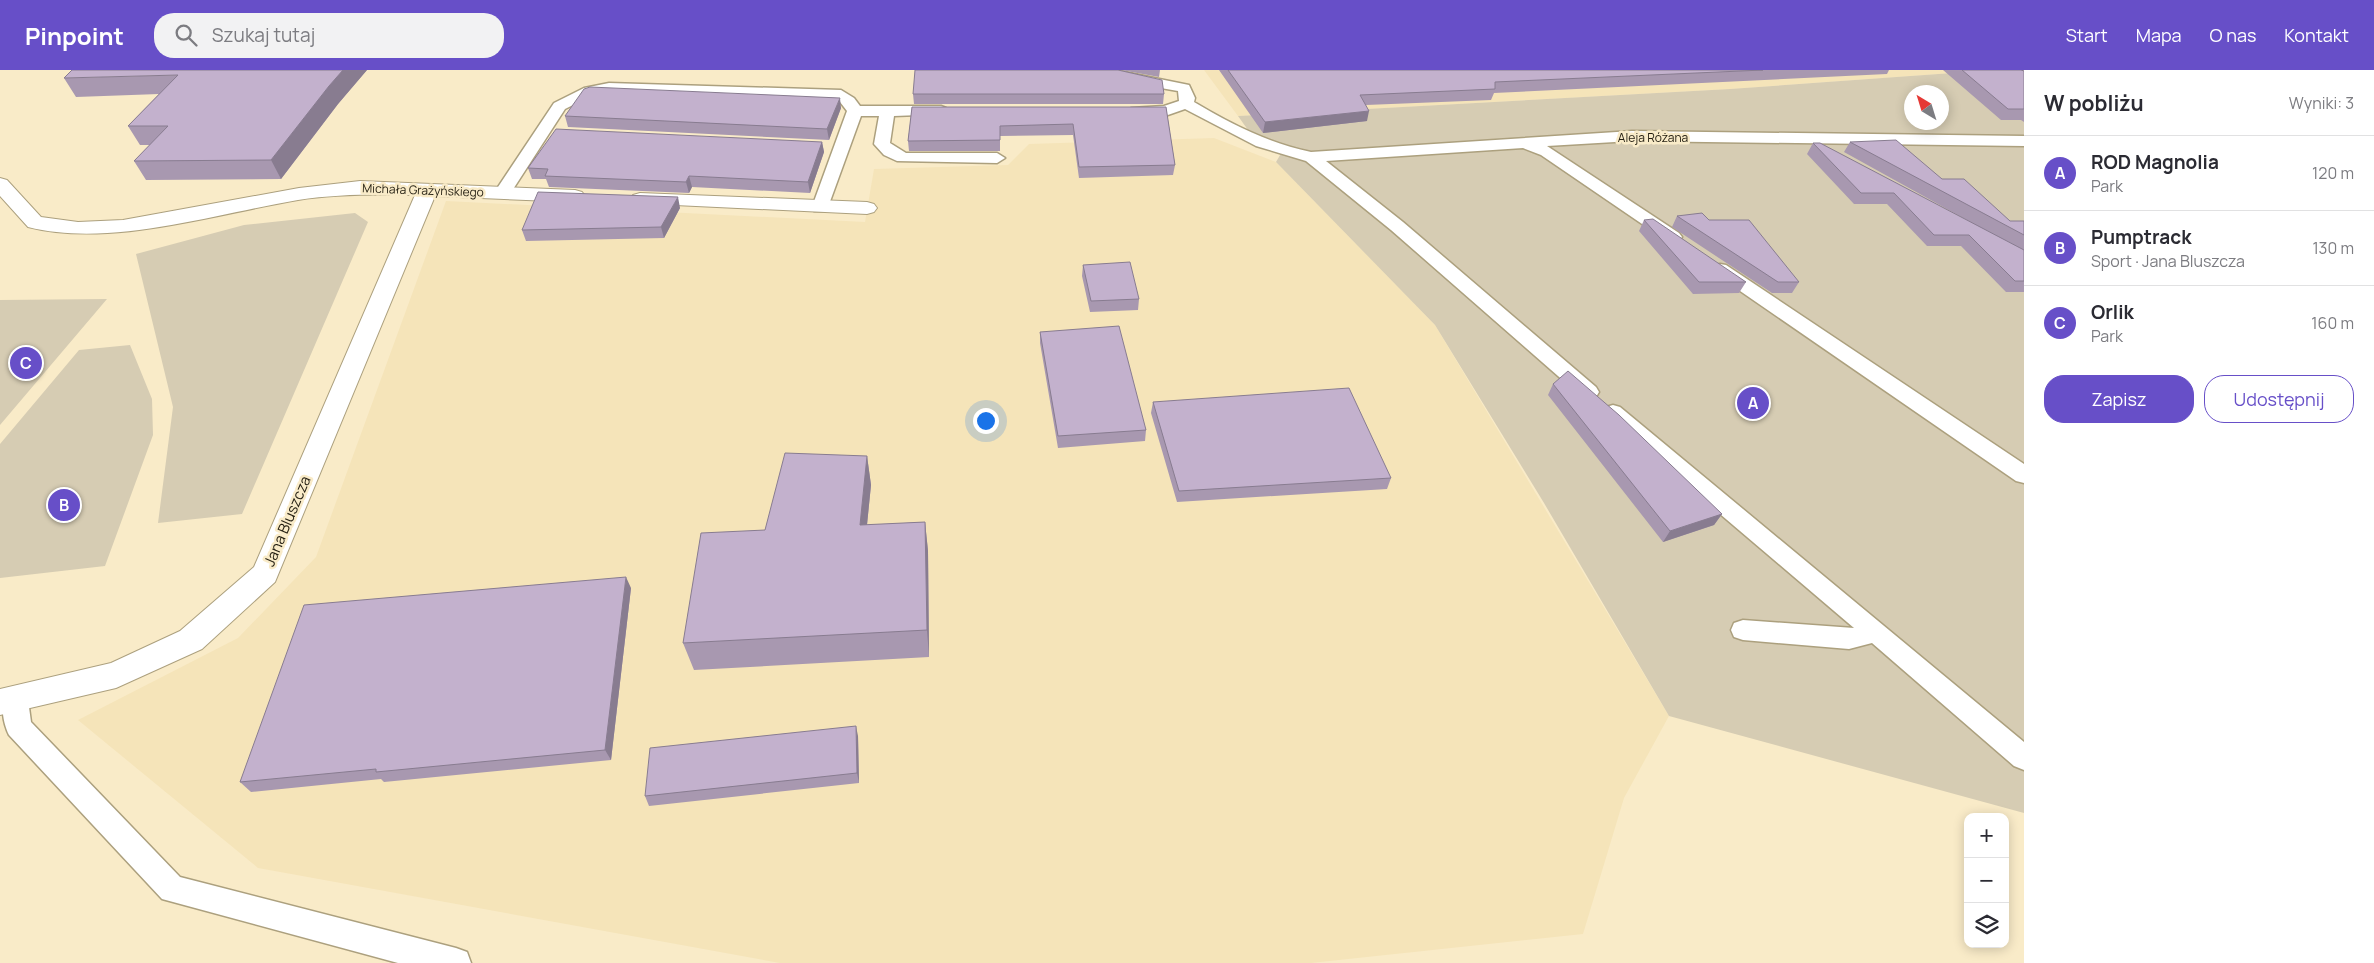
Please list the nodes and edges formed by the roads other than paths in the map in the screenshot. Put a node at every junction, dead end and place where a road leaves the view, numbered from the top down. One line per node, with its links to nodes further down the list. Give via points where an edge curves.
1 (1098, 70): 2 (lane, via 1184,88 1188,98)
2 (1186, 104): 6 (lane, via 1165,111); 15 (lane, Aleja Różana, via 1242,137 1282,152)
3 (855, 111): 4 (lane); 7 (lane, via 841,94 609,87 589,90 559,106); 13 (lane)
4 (887, 111): 5 (lane); 16 (lane, via 882,144 903,158)
5 (956, 111)
6 (1126, 111)
7 (542, 132): 8 (lane); 19 (lane)
8 (562, 133)
9 (1798, 139): 10 (lane, Aleja Różana); 11 (lane, Aleja Różana, via 1632,136); 14 (lane)
10 (2024, 141)
11 (1522, 142): 15 (lane, Aleja Różana); 24 (lane, via 1547,152)
12 (822, 146): 13 (lane)
13 (842, 146): 22 (lane)
14 (1832, 154)
15 (1311, 157): 28 (lane, via 1397,226 1591,394)
16 (997, 158)
17 (0, 184): 18 (street, Michała Grażyńskiego, via 35,222 78,228 123,226 299,194 360,187)
18 (427, 191): 19 (street, Michała Grażyńskiego); 29 (street, Jana Bluszcza, via 265,574 192,640 116,674)
19 (502, 193): 20 (street, Michała Grażyńskiego)
20 (592, 197)
21 (622, 198): 22 (street)
22 (820, 207): 23 (street)
23 (868, 208)
24 (1685, 245)
25 (1709, 261): 26 (lane)
26 (2024, 475)
27 (1743, 630): 28 (lane, via 1849,639)
28 (1876, 632): 30 (lane)
29 (7, 701): 31 (lane, via 18,727 172,889)
30 (2024, 758)
31 (456, 963)

